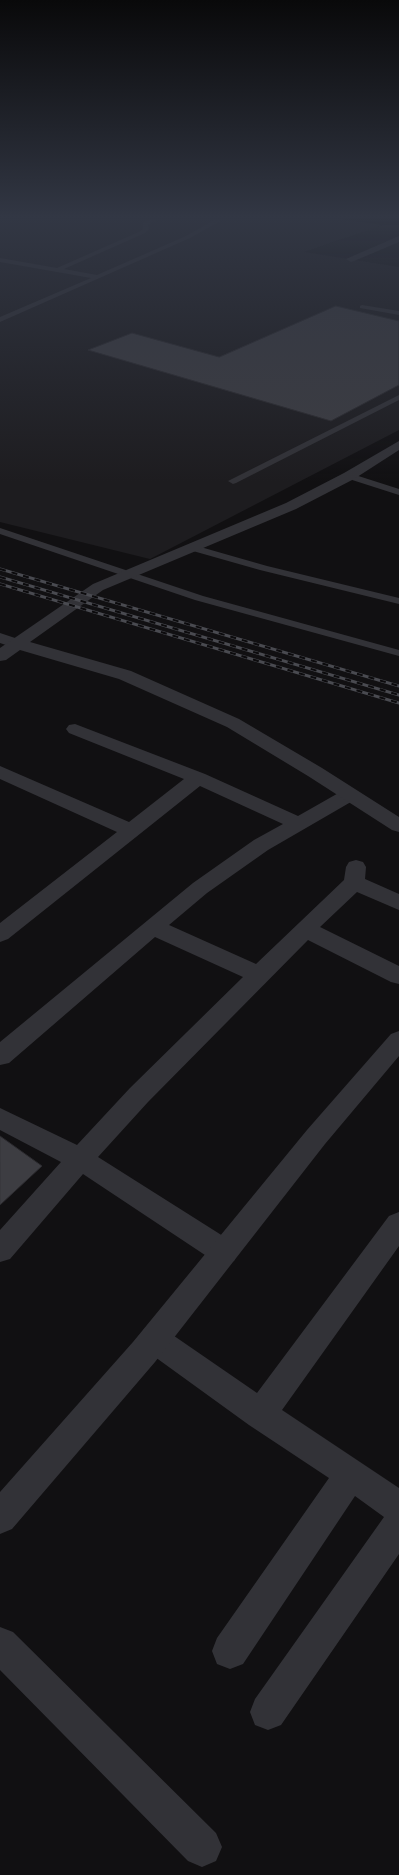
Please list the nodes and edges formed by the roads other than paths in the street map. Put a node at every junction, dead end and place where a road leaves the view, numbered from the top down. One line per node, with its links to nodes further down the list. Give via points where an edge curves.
1 (31, 306): 4 (lane)
2 (362, 307): 3 (lane)
3 (399, 313)
4 (0, 320)
5 (399, 397): 8 (lane)
6 (399, 445): 7 (street)
7 (349, 476): 9 (lane); 11 (street, via 291,506)
8 (233, 480)
9 (399, 492)
10 (0, 531): 12 (lane)
11 (190, 547): 12 (street); 13 (lane)
12 (128, 573): 15 (street, via 86,594); 16 (lane, via 199,598)
13 (399, 601)
14 (0, 638): 15 (street)
15 (18, 644): 17 (street); 21 (street, via 125,675 233,723)
16 (399, 653)
17 (0, 656)
18 (75, 729): 20 (street)
19 (0, 772): 24 (street)
20 (198, 778): 22 (street); 24 (street)
21 (349, 795): 22 (street); 23 (street)
22 (298, 824): 26 (street, via 261,845 200,888)
23 (399, 826)
24 (132, 830): 28 (street)
25 (399, 903): 27 (street, via 355,874)
26 (153, 927): 29 (street); 32 (street)
27 (305, 929): 29 (street); 30 (street)
28 (0, 934)
29 (259, 975): 34 (street, via 139,1095)
30 (399, 976)
31 (399, 1040): 37 (street, via 316,1137)
32 (0, 1056)
33 (0, 1118): 34 (street)
34 (80, 1159): 36 (street); 37 (street)
35 (399, 1224): 39 (street)
36 (0, 1250)
37 (224, 1252): 38 (street)
38 (154, 1339): 39 (street); 42 (street)
39 (260, 1414): 40 (street)
40 (352, 1474): 41 (street); 45 (street)
41 (399, 1508)
42 (0, 1518)
43 (399, 1525): 46 (street)
44 (0, 1645): 47 (street)
45 (230, 1651)
46 (268, 1712)
47 (202, 1847)

